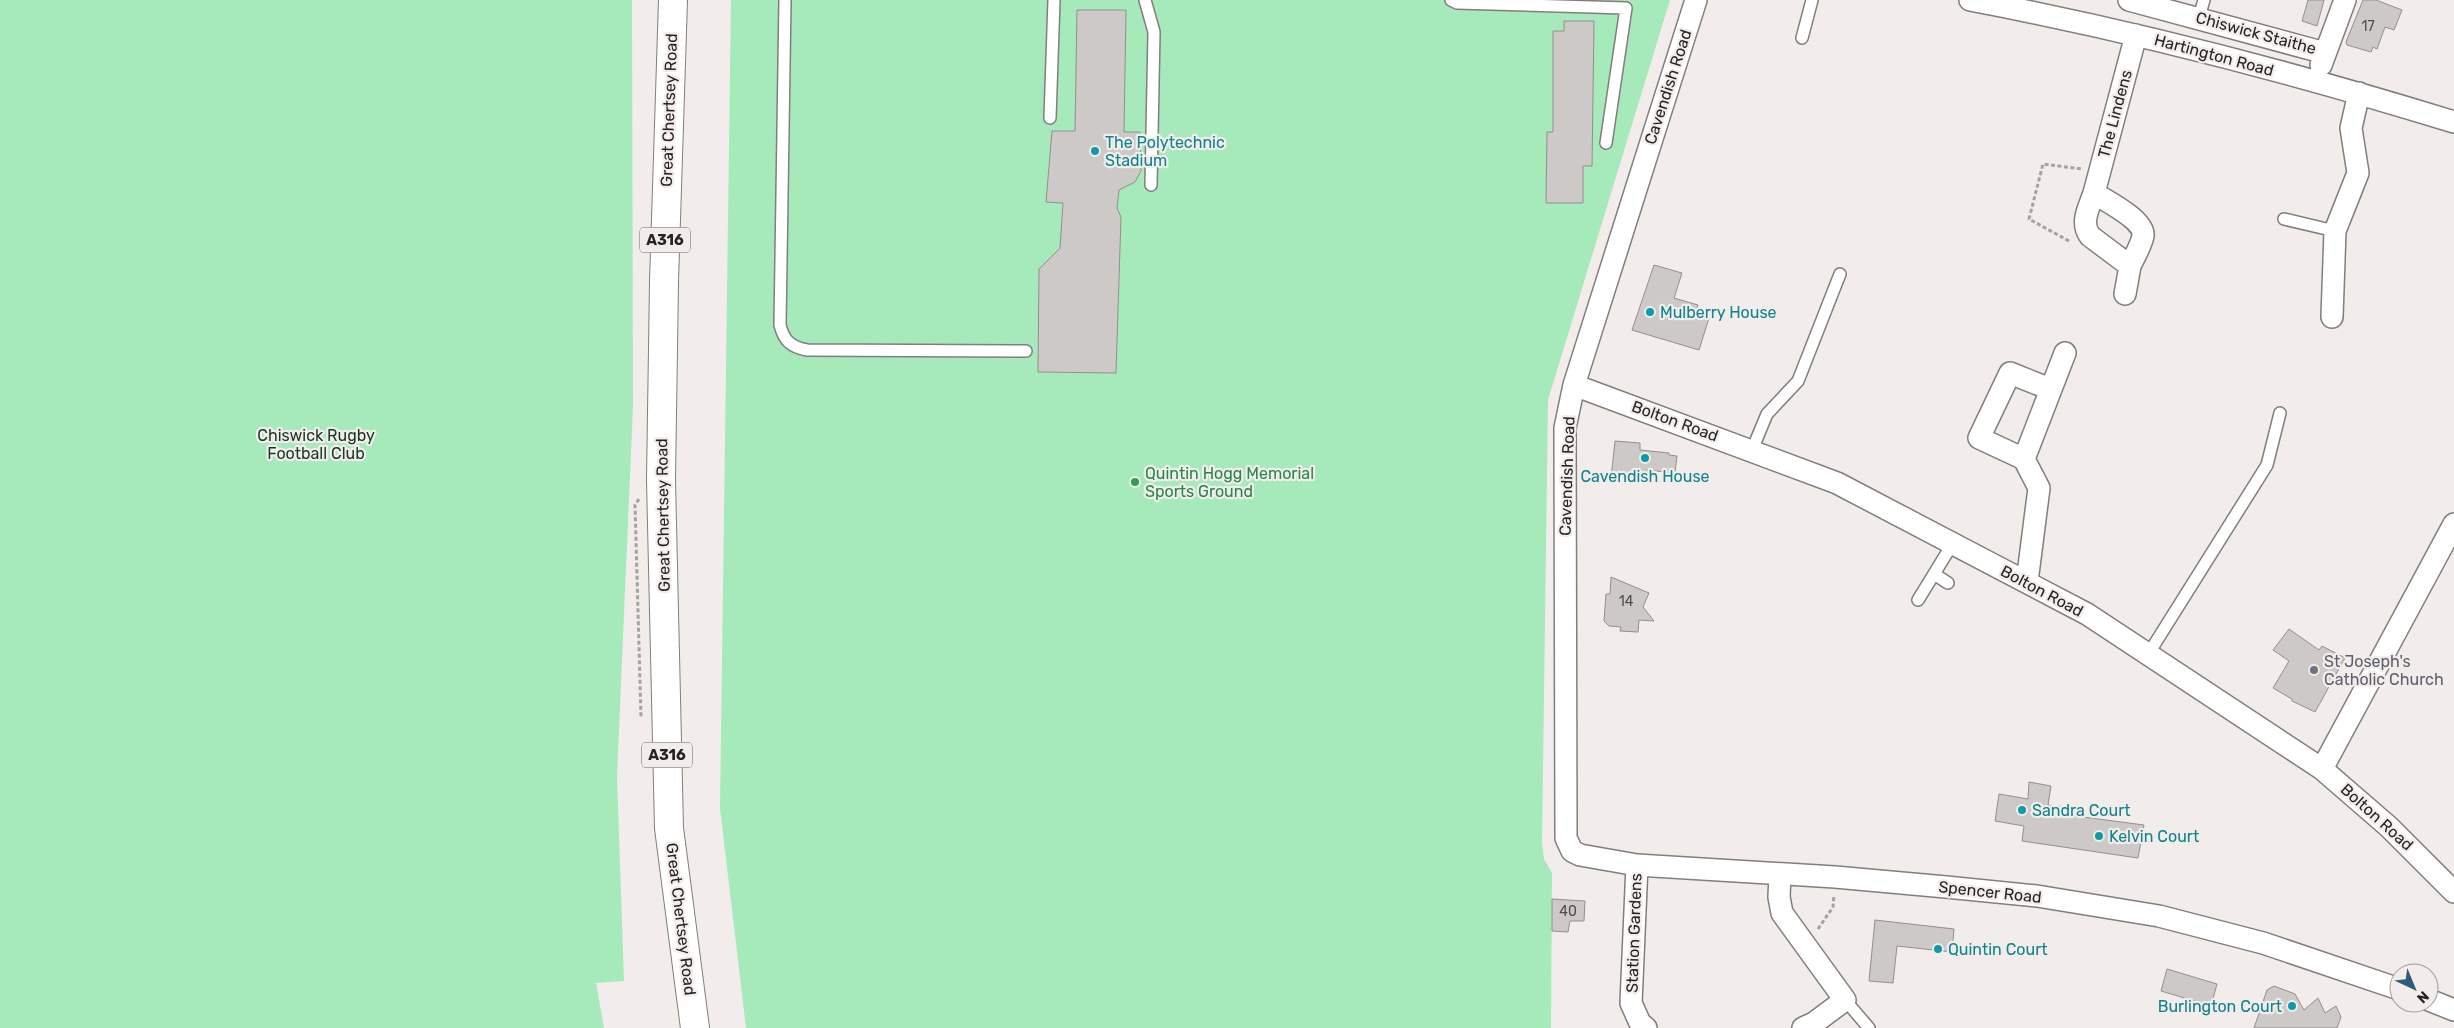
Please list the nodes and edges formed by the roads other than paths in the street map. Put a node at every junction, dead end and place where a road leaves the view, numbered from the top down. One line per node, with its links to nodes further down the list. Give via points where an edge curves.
1 (673, 0): 52 (highway, Great Chertsey Road / A316, via 661,480 669,828)
2 (785, 0): 29 (lane, via 780,325 783,336 790,344 807,350)
3 (1054, 0): 18 (lane)
4 (1146, 0): 21 (lane, via 1154,32)
5 (1451, 0): 20 (lane, via 1456,3 1626,8)
6 (1696, 0): 31 (street, Cavendish Road)
7 (1812, 0): 14 (lane)
8 (1970, 0): 11 (street, Hartington Road)
9 (2129, 0): 12 (street, Chiswick Staithe)
10 (2345, 0): 15 (street, Chiswick Staithe)
11 (2025, 5): 13 (street, Hartington Road)
12 (2202, 9): 15 (street, Chiswick Staithe)
13 (2136, 35): 16 (street, Hartington Road); 22 (street, The Lindens)
14 (1802, 38)
15 (2325, 53): 16 (street, Chiswick Staithe)
16 (2316, 82): 17 (street, Hartington Road)
17 (2359, 93): 19 (street, Hartington Road); 24 (street, via 2351,128 2358,173)
18 (1050, 118)
19 (2454, 122)
20 (1606, 143)
21 (1151, 185)
22 (2094, 193): 25 (street, The Lindens, via 2085,229); 25 (street, via 2137,221 2142,228 2143,237)
23 (2284, 219): 24 (lane)
24 (2335, 230): 28 (street)
25 (2130, 266): 27 (street)
26 (1840, 274): 34 (lane, via 1798,381 1768,414)
27 (2125, 294)
28 (2332, 317)
29 (1026, 350)
30 (2064, 353): 32 (street)
31 (1574, 385): 34 (street, Bolton Road); 44 (street, Cavendish Road, via 1565,428 1566,838)
32 (2050, 389): 35 (street); 35 (street, via 2010,373 1979,438)
33 (2280, 413): 42 (lane, via 2267,464)
34 (1752, 450): 37 (street, Bolton Road, via 1838,483)
35 (2024, 459): 39 (street, via 2039,488)
36 (2454, 524): 43 (street)
37 (1953, 544): 38 (lane); 39 (street, Bolton Road)
38 (1934, 574): 40 (lane); 41 (lane)
39 (2027, 582): 42 (street, Bolton Road, via 2088,614)
40 (1948, 583)
41 (1918, 600)
42 (2149, 653): 43 (street, Bolton Road)
43 (2322, 769): 47 (street, Bolton Road, via 2389,827)
44 (1572, 851): 45 (street, Spencer Road)
45 (1637, 864): 46 (street, Spencer Road); 53 (street, Station Gardens, via 1631,1003)
46 (1780, 874): 48 (street, Spencer Road, via 2037,896 2159,916 2263,943); 49 (street, via 1782,913)
47 (2454, 892)
48 (2389, 986)
49 (1845, 1000): 54 (street); 55 (lane)
50 (2439, 1004): 51 (street)
51 (2454, 1010)
52 (695, 1028)
53 (1646, 1028)
54 (1803, 1028)
55 (1869, 1028)

